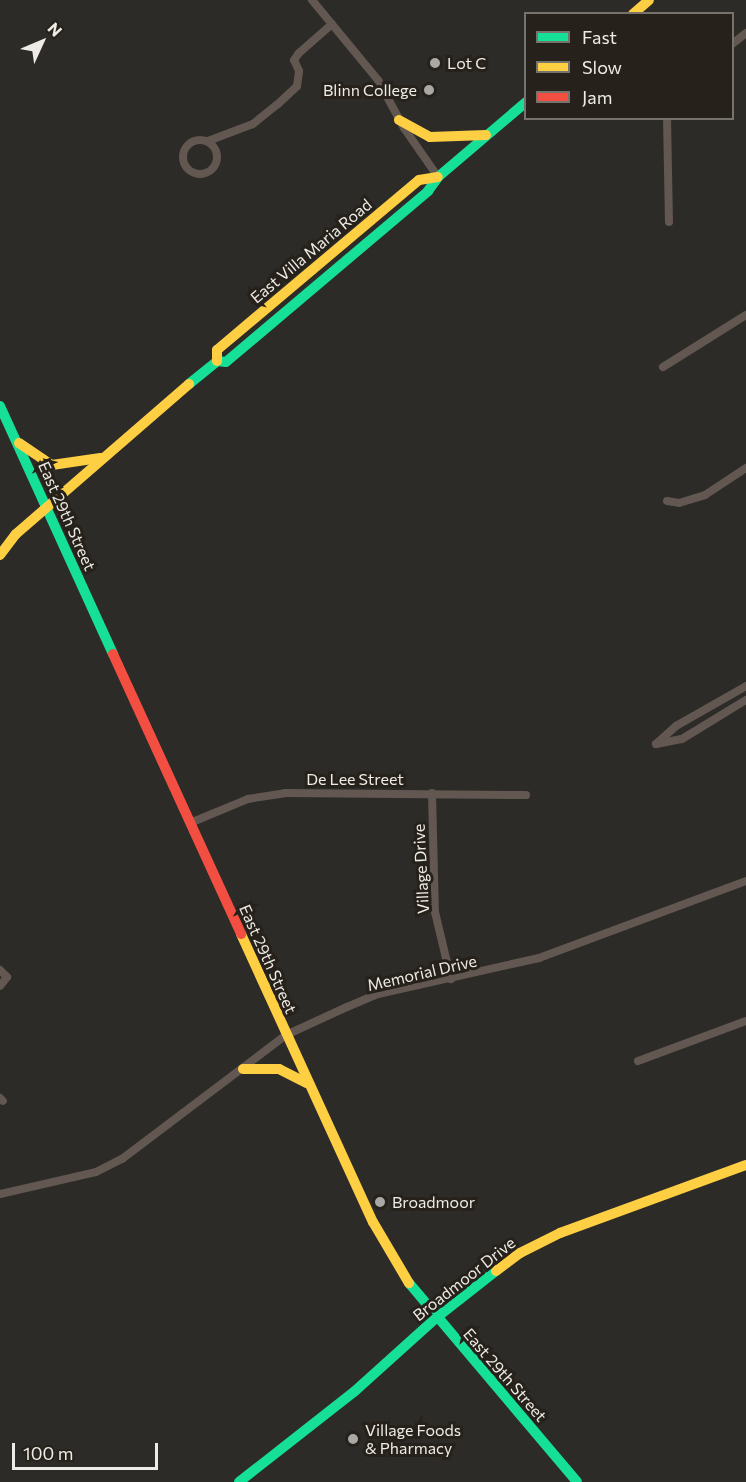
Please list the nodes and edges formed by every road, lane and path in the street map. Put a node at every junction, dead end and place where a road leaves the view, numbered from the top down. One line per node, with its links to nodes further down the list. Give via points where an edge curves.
1 (312, 0): 4 (street)
2 (649, 0): 3 (main road)
3 (635, 12)
4 (332, 24): 8 (street, via 378,80); 11 (street, via 294,60 299,71 297,86 278,104 253,124)
5 (746, 33): 6 (street)
6 (734, 42)
7 (524, 103): 10 (main road, East Villa Maria Road)
8 (399, 120): 10 (main road, via 430,137); 12 (street)
9 (667, 120): 13 (street)
10 (486, 135): 12 (main road, East Villa Maria Road)
11 (208, 141): 11 (street, via 194,140 185,149 184,163 193,172 206,173 216,164 217,151)
12 (438, 177): 18 (main road, East Villa Maria Road, via 419,180 217,350 217,360)
13 (669, 222)
14 (746, 315): 15 (street)
15 (663, 367)
16 (0, 406): 17 (main road, East 29th Street)
17 (17, 441): 18 (main road, via 52,465); 21 (main road, East 29th Street)
18 (101, 458): 21 (main road, East Villa Maria Road)
19 (746, 468): 20 (street, via 705,495 679,503)
20 (667, 501)
21 (46, 507): 22 (main road, East Villa Maria Road); 27 (main road, East 29th Street)
22 (0, 555)
23 (746, 686): 24 (street, via 676,726 656,744 682,739)
24 (746, 700)
25 (432, 793): 26 (street, De Lee Street); 27 (street, De Lee Street, via 285,793 249,799); 30 (street, Village Drive, via 435,912)
26 (526, 795)
27 (190, 823): 33 (main road, East 29th Street)
28 (746, 881): 30 (street, Memorial Drive, via 539,958)
29 (0, 970): 31 (street, via 8,977)
30 (451, 979): 33 (street, Memorial Drive, via 378,994)
31 (0, 986)
32 (746, 1021): 34 (street)
33 (286, 1035): 35 (street, Memorial Drive); 36 (main road, East 29th Street)
34 (638, 1061)
35 (243, 1069): 36 (main road, via 279,1069); 38 (street, Memorial Drive, via 122,1159 96,1172)
36 (309, 1084): 39 (main road, East 29th Street, via 373,1222 409,1283)
37 (746, 1165): 39 (main road, Broadmoor Drive, via 540,1241)
38 (0, 1194)
39 (436, 1318): 40 (main road, Broadmoor Drive, via 355,1391); 41 (main road, East 29th Street)
40 (239, 1482)
41 (577, 1482)

